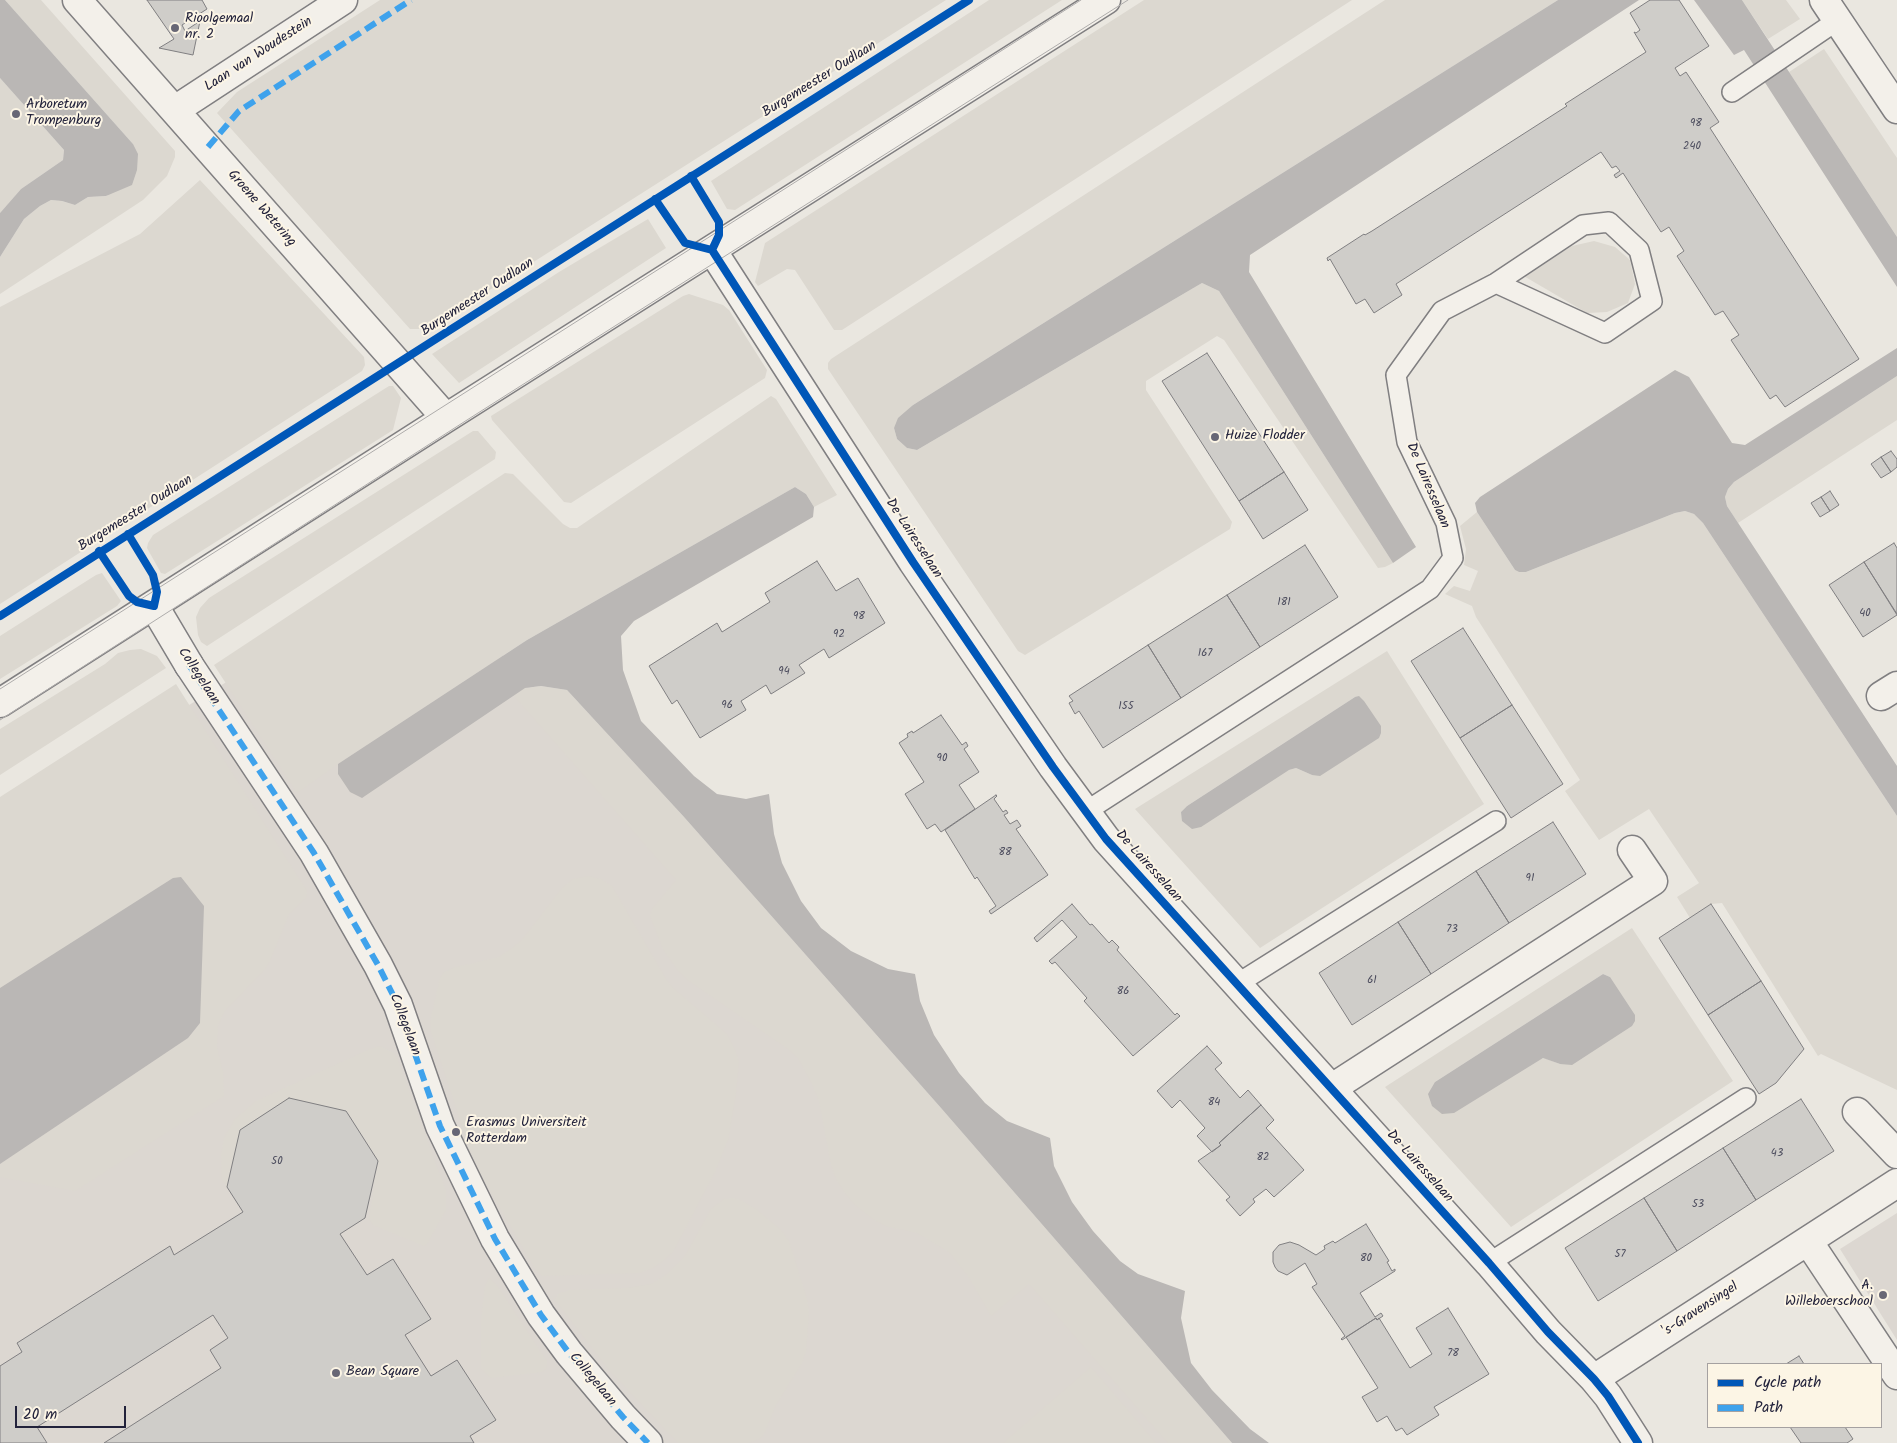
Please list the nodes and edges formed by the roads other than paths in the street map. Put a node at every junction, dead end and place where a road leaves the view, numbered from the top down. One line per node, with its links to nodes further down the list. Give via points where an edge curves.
1 (76, 0): 7 (street, Groene Wetering)
2 (343, 0): 7 (street, Laan van Woudestein)
3 (1106, 0): 8 (street)
4 (1831, 10): 5 (lane, via 1786,55); 6 (street)
5 (1732, 92)
6 (1897, 108)
7 (175, 110): 10 (street, Groene Wetering)
8 (712, 250): 10 (street); 13 (street, De Lairesselaan, via 912,562)
9 (1496, 283): 9 (lane, De Lairesselaan, via 1583,225 1609,222 1638,250 1652,301 1605,333); 13 (lane, De Lairesselaan, via 1442,312 1396,375 1407,442 1446,523 1453,558 1430,589)
10 (446, 418): 11 (street)
11 (154, 606): 12 (street); 26 (street, Collegelaan, via 189,665 314,853 378,965 398,1005 440,1126 495,1239 541,1315 569,1353)
12 (0, 703)
13 (1085, 812): 16 (street, De Lairesselaan, via 1106,840)
14 (1496, 821): 16 (lane)
15 (1632, 850): 17 (street, via 1653,881)
16 (1237, 984): 17 (street, De Lairesselaan)
17 (1332, 1088): 23 (street, De Lairesselaan)
18 (1746, 1098): 23 (lane)
19 (1857, 1112): 20 (street)
20 (1897, 1154)
21 (1897, 1183): 22 (street, 's-Gravensingel)
22 (1808, 1241): 24 (street); 25 (street, 's-Gravensingel)
23 (1489, 1263): 25 (street, De Lairesselaan)
24 (1897, 1375)
25 (1594, 1380): 27 (street, De Lairesselaan)
26 (648, 1443)
27 (1638, 1443)

